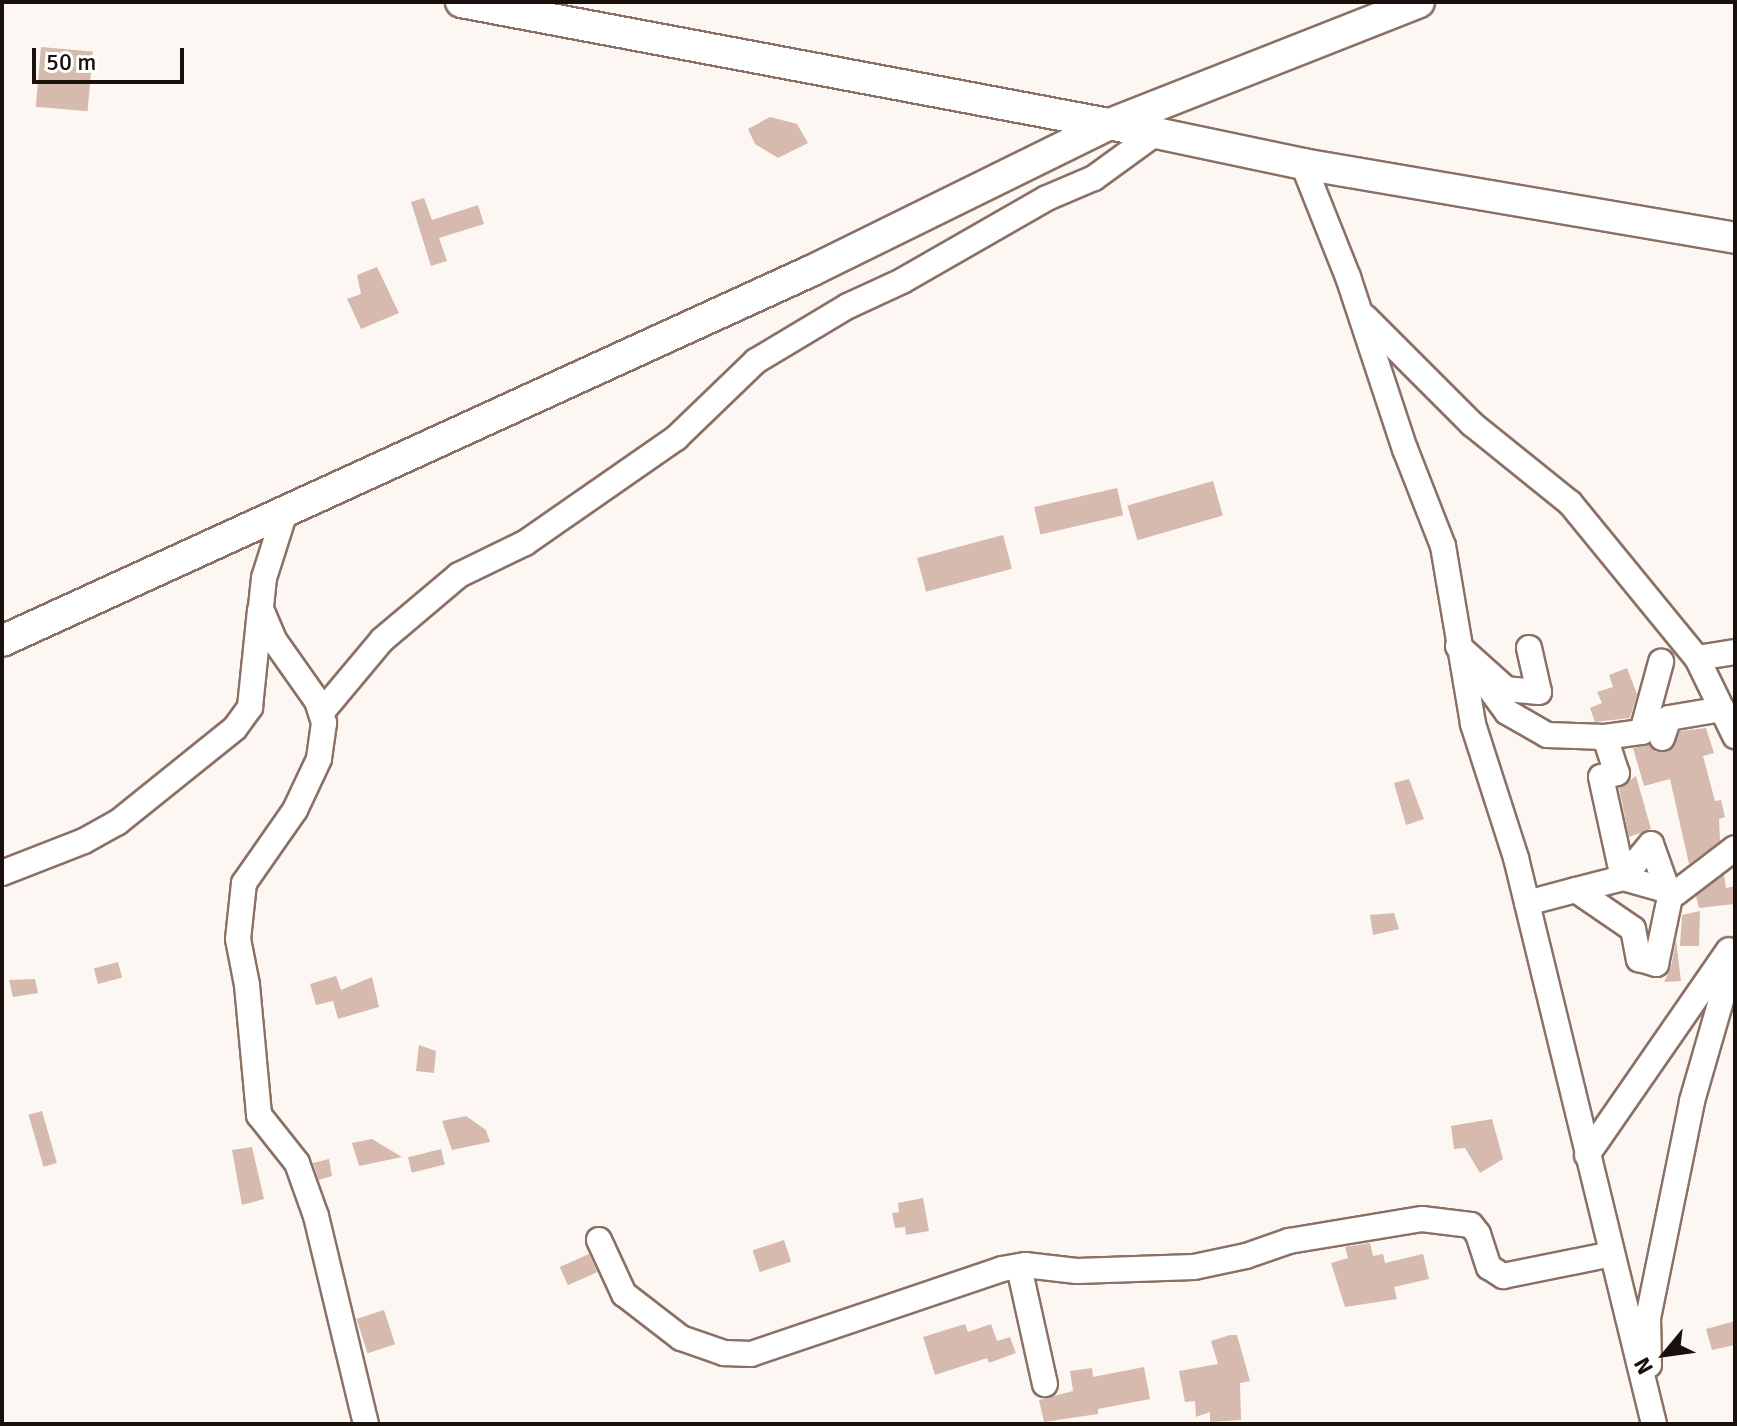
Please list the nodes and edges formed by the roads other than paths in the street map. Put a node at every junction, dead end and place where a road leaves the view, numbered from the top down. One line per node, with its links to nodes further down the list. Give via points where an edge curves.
1 (461, 2): 3 (street)
2 (1419, 2): 3 (street)
3 (1110, 124): 4 (street); 8 (street, via 811,271)
4 (1156, 133): 5 (street); 17 (street, via 1094,178 1047,198 756,361 676,438 525,543 459,575 382,640)
5 (1303, 164): 6 (street); 7 (street)
6 (1735, 238)
7 (1360, 312): 11 (street, via 1443,546); 14 (street, via 1472,424 1570,503)
8 (284, 515): 9 (street, via 264,578); 10 (street)
9 (261, 609): 17 (street, via 274,640); 22 (street, via 250,707 235,728 117,823)
10 (2, 641)
11 (1458, 646): 12 (street, via 1506,689 1539,692); 19 (street, via 1507,712 1547,735); 26 (street, via 1482,759)
12 (1529, 648)
13 (1735, 652): 14 (street)
14 (1697, 658): 16 (street)
15 (1661, 662): 19 (street, via 1642,732)
16 (1722, 709): 18 (street); 20 (street, via 1669,718)
17 (321, 713): 35 (street, via 319,759 295,810 244,883 238,939 259,1115 297,1163 316,1216)
18 (1735, 736)
19 (1605, 737): 23 (street, via 1617,773 1601,777)
20 (1662, 738)
21 (1735, 848): 25 (street, via 1676,893)
22 (2, 873)
23 (1623, 878): 24 (street); 25 (street); 25 (street, via 1651,844)
24 (1576, 890): 25 (street, via 1633,929 1639,959 1656,964); 26 (street)
25 (1668, 891)
26 (1527, 903): 29 (street)
27 (1735, 941): 29 (street)
28 (1735, 952): 34 (street, via 1692,1101 1648,1318)
29 (1587, 1155): 31 (street)
30 (599, 1240): 32 (street, via 624,1294 681,1338 724,1353 751,1354)
31 (1612, 1254): 32 (street, via 1503,1276 1489,1267 1471,1225 1422,1219 1289,1241 1194,1267); 34 (street)
32 (1019, 1267): 33 (street)
33 (1045, 1384)
34 (1652, 1416)
35 (366, 1424)

